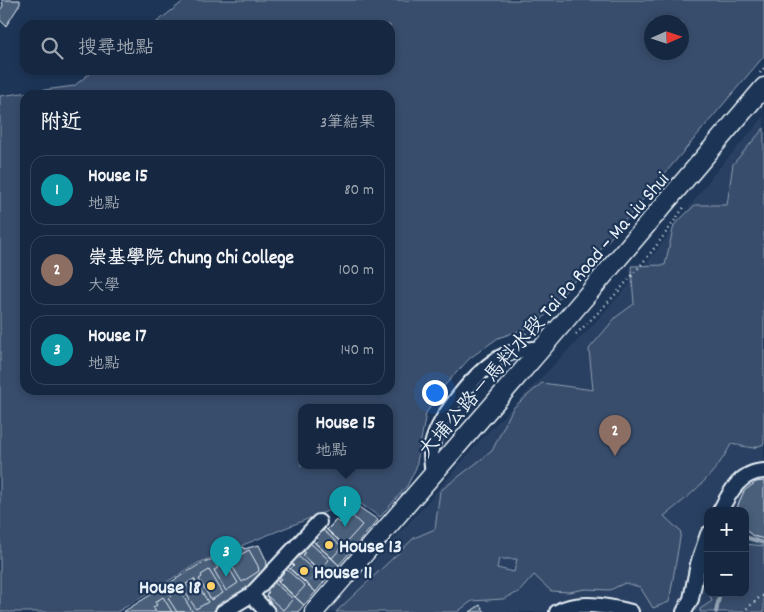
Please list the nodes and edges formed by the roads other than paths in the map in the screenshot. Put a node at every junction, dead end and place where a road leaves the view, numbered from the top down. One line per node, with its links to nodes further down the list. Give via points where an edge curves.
1 (764, 87): 2 (main road, 大埔公路－馬料水段 Tai Po Road – Ma Liu Shui)
2 (542, 348): 4 (main road, 大埔公路－馬料水段 Tai Po Road – Ma Liu Shui); 4 (lane, via 505,355 467,386 436,434 431,451)
3 (764, 471): 5 (lane, via 747,475 736,483)
4 (433, 474): 11 (main road, 大埔公路－馬料水段 Tai Po Road – Ma Liu Shui)
5 (722, 507)
6 (319, 522): 8 (lane)
7 (704, 546): 14 (lane, via 691,599)
8 (251, 595): 9 (lane); 10 (lane)
9 (223, 612)
10 (267, 612)
11 (314, 612)
12 (557, 612): 13 (lane, via 571,606)
13 (631, 612)
14 (684, 612)

